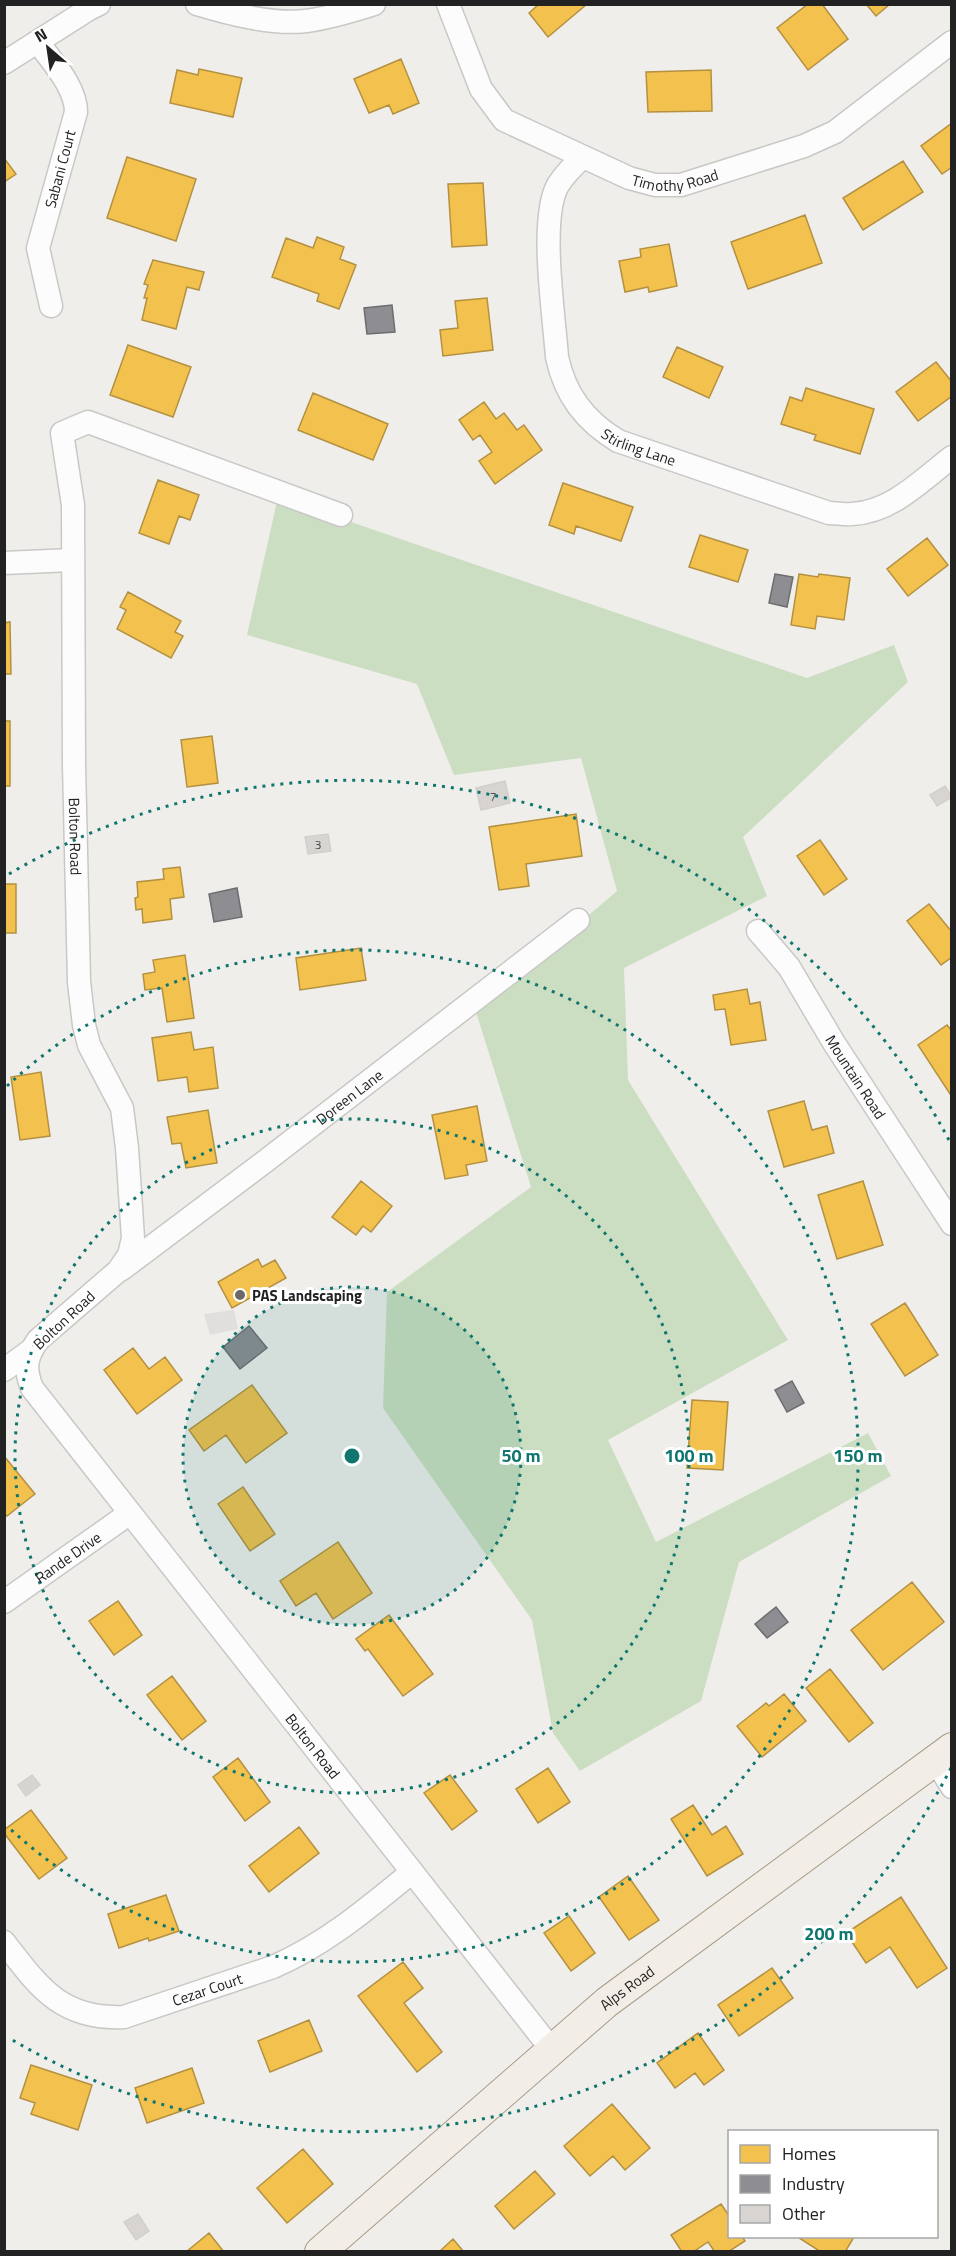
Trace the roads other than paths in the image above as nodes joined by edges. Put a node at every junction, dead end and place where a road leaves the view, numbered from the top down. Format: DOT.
graph roads {
  1 [pos="99,4"];
  2 [pos="197,4"];
  3 [pos="374,4"];
  4 [pos="448,4"];
  5 [pos="38,42"];
  6 [pos="951,42"];
  7 [pos="4,63"];
  8 [pos="583,157"];
  9 [pos="51,306"];
  10 [pos="951,457"];
  11 [pos="340,515"];
  12 [pos="72,560"];
  13 [pos="4,563"];
  14 [pos="578,920"];
  15 [pos="758,931"];
  16 [pos="951,1224"];
  17 [pos="118,1271"];
  18 [pos="30,1351"];
  19 [pos="4,1370"];
  20 [pos="130,1513"];
  21 [pos="4,1602"];
  22 [pos="943,1754"];
  23 [pos="951,1787"];
  24 [pos="412,1872"];
  25 [pos="4,1942"];
  26 [pos="552,2050"];
  27 [pos="320,2252"];
  1 -- 5 [label="street"];
  2 -- 3 [label="street"];
  4 -- 8 [label="street, Timothy Road"];
  5 -- 7 [label="street"];
  5 -- 9 [label="street, Sabani Court"];
  6 -- 8 [label="street, Timothy Road"];
  8 -- 10 [label="street, Stirling Lane"];
  11 -- 12 [label="street, Bolton Road"];
  12 -- 13 [label="street"];
  12 -- 17 [label="street, Bolton Road"];
  14 -- 17 [label="street, Doreen Lane"];
  15 -- 16 [label="street, Mountain Road"];
  17 -- 18 [label="street, Bolton Road"];
  18 -- 19 [label="street"];
  18 -- 20 [label="street, Bolton Road"];
  20 -- 21 [label="street, Rande Drive"];
  20 -- 24 [label="street, Bolton Road"];
  22 -- 23 [label="street"];
  22 -- 26 [label="main road, Alps Road"];
  24 -- 25 [label="street, Cezar Court"];
  24 -- 26 [label="street, Bolton Road"];
  26 -- 27 [label="main road, Alps Road"];
}
